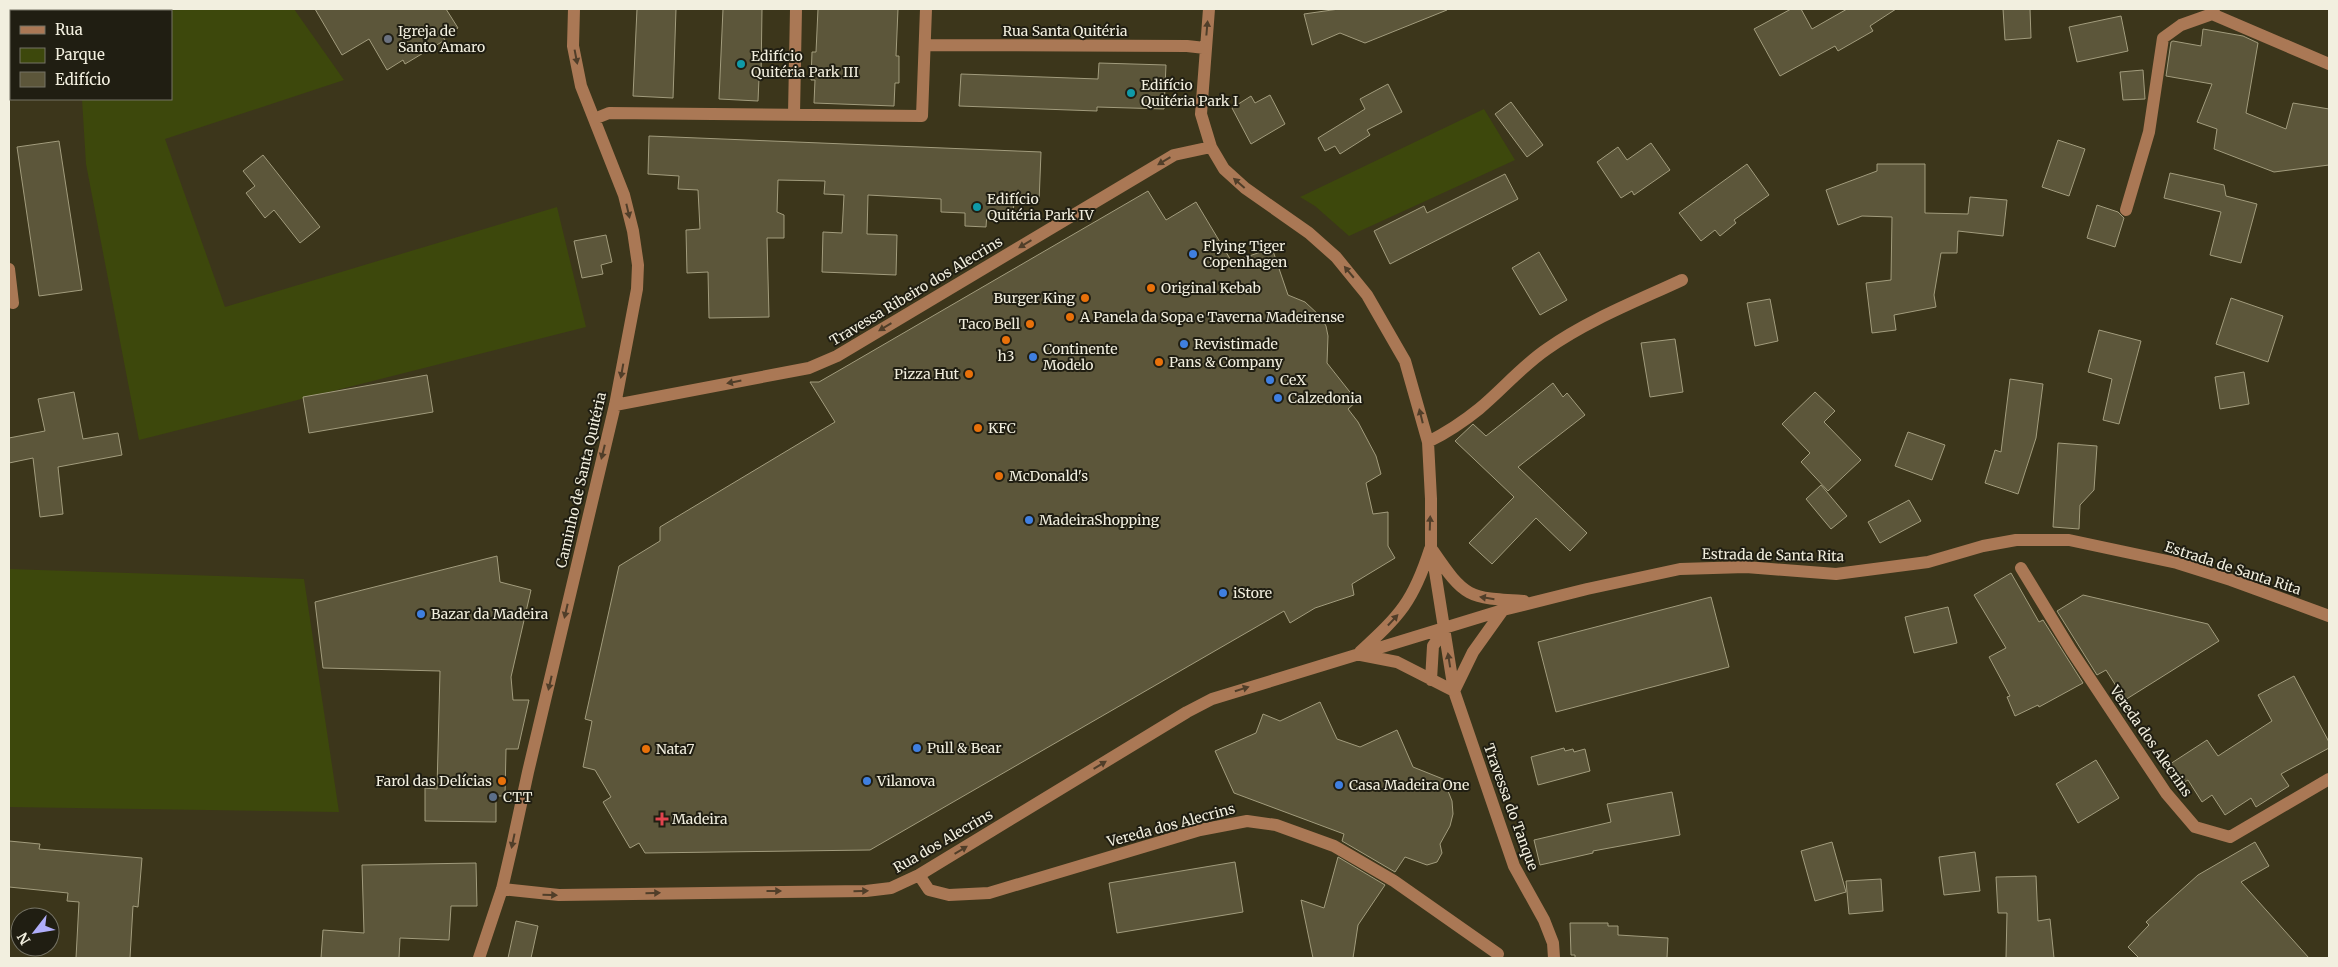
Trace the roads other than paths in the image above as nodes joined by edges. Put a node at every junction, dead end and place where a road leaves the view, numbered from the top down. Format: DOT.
graph roads {
  1 [pos="574,9"];
  2 [pos="796,9"];
  3 [pos="926,9"];
  4 [pos="1209,9"];
  5 [pos="2213,11"];
  6 [pos="926,45"];
  7 [pos="1205,48"];
  8 [pos="2329,64"];
  9 [pos="794,114"];
  10 [pos="594,119"];
  11 [pos="1211,147"];
  12 [pos="2126,210"];
  13 [pos="9,269"];
  14 [pos="1682,280"];
  15 [pos="14,303"];
  16 [pos="615,405"];
  17 [pos="1428,442"];
  18 [pos="1431,546"];
  19 [pos="2021,568"];
  20 [pos="1535,601"];
  21 [pos="1503,610"];
  22 [pos="2329,616"];
  23 [pos="1444,630"];
  24 [pos="1358,654"];
  25 [pos="1431,680"];
  26 [pos="1454,691"];
  27 [pos="2329,779"];
  28 [pos="919,875"];
  29 [pos="502,889"];
  30 [pos="1498,954"];
  31 [pos="479,958"];
  32 [pos="1554,958"];
  1 -- 10 [label="street, Caminho de Santa Quitéria, one-way"];
  2 -- 9 [label="street"];
  3 -- 6 [label="street"];
  7 -- 4 [label="street, Travessa do Tanque, one-way"];
  5 -- 8 [label="street"];
  5 -- 12 [label="street"];
  6 -- 7 [label="street, Rua Santa Quitéria"];
  6 -- 9 [label="street"];
  7 -- 11 [label="street, Travessa do Tanque"];
  9 -- 10 [label="street"];
  10 -- 16 [label="street, Caminho de Santa Quitéria, one-way"];
  11 -- 16 [label="street, Travessa Ribeiro dos Alecrins, one-way"];
  17 -- 11 [label="street, Travessa do Tanque, one-way"];
  13 -- 15 [label="street"];
  14 -- 17 [label="street"];
  16 -- 29 [label="street, Caminho de Santa Quitéria, one-way"];
  18 -- 17 [label="street, Travessa do Tanque, one-way"];
  20 -- 18 [label="street, Estrada de Santa Rita, one-way"];
  18 -- 23 [label="street, Travessa do Tanque"];
  24 -- 18 [label="street, Rua dos Alecrins, one-way"];
  19 -- 27 [label="street, Vereda dos Alecrins"];
  20 -- 21 [label="street, Estrada de Santa Rita"];
  20 -- 22 [label="street, Estrada de Santa Rita"];
  21 -- 23 [label="street, Estrada de Santa Rita"];
  21 -- 26 [label="street"];
  23 -- 24 [label="street, Rua dos Alecrins"];
  23 -- 25 [label="street"];
  26 -- 23 [label="street, Travessa do Tanque, one-way"];
  24 -- 25 [label="street"];
  28 -- 24 [label="street, Rua dos Alecrins, one-way"];
  25 -- 26 [label="street"];
  26 -- 32 [label="street, Travessa do Tanque"];
  29 -- 28 [label="street, Rua dos Alecrins, one-way"];
  28 -- 30 [label="street, Vereda dos Alecrins"];
  29 -- 31 [label="street, Caminho de Santa Quitéria"];
}
